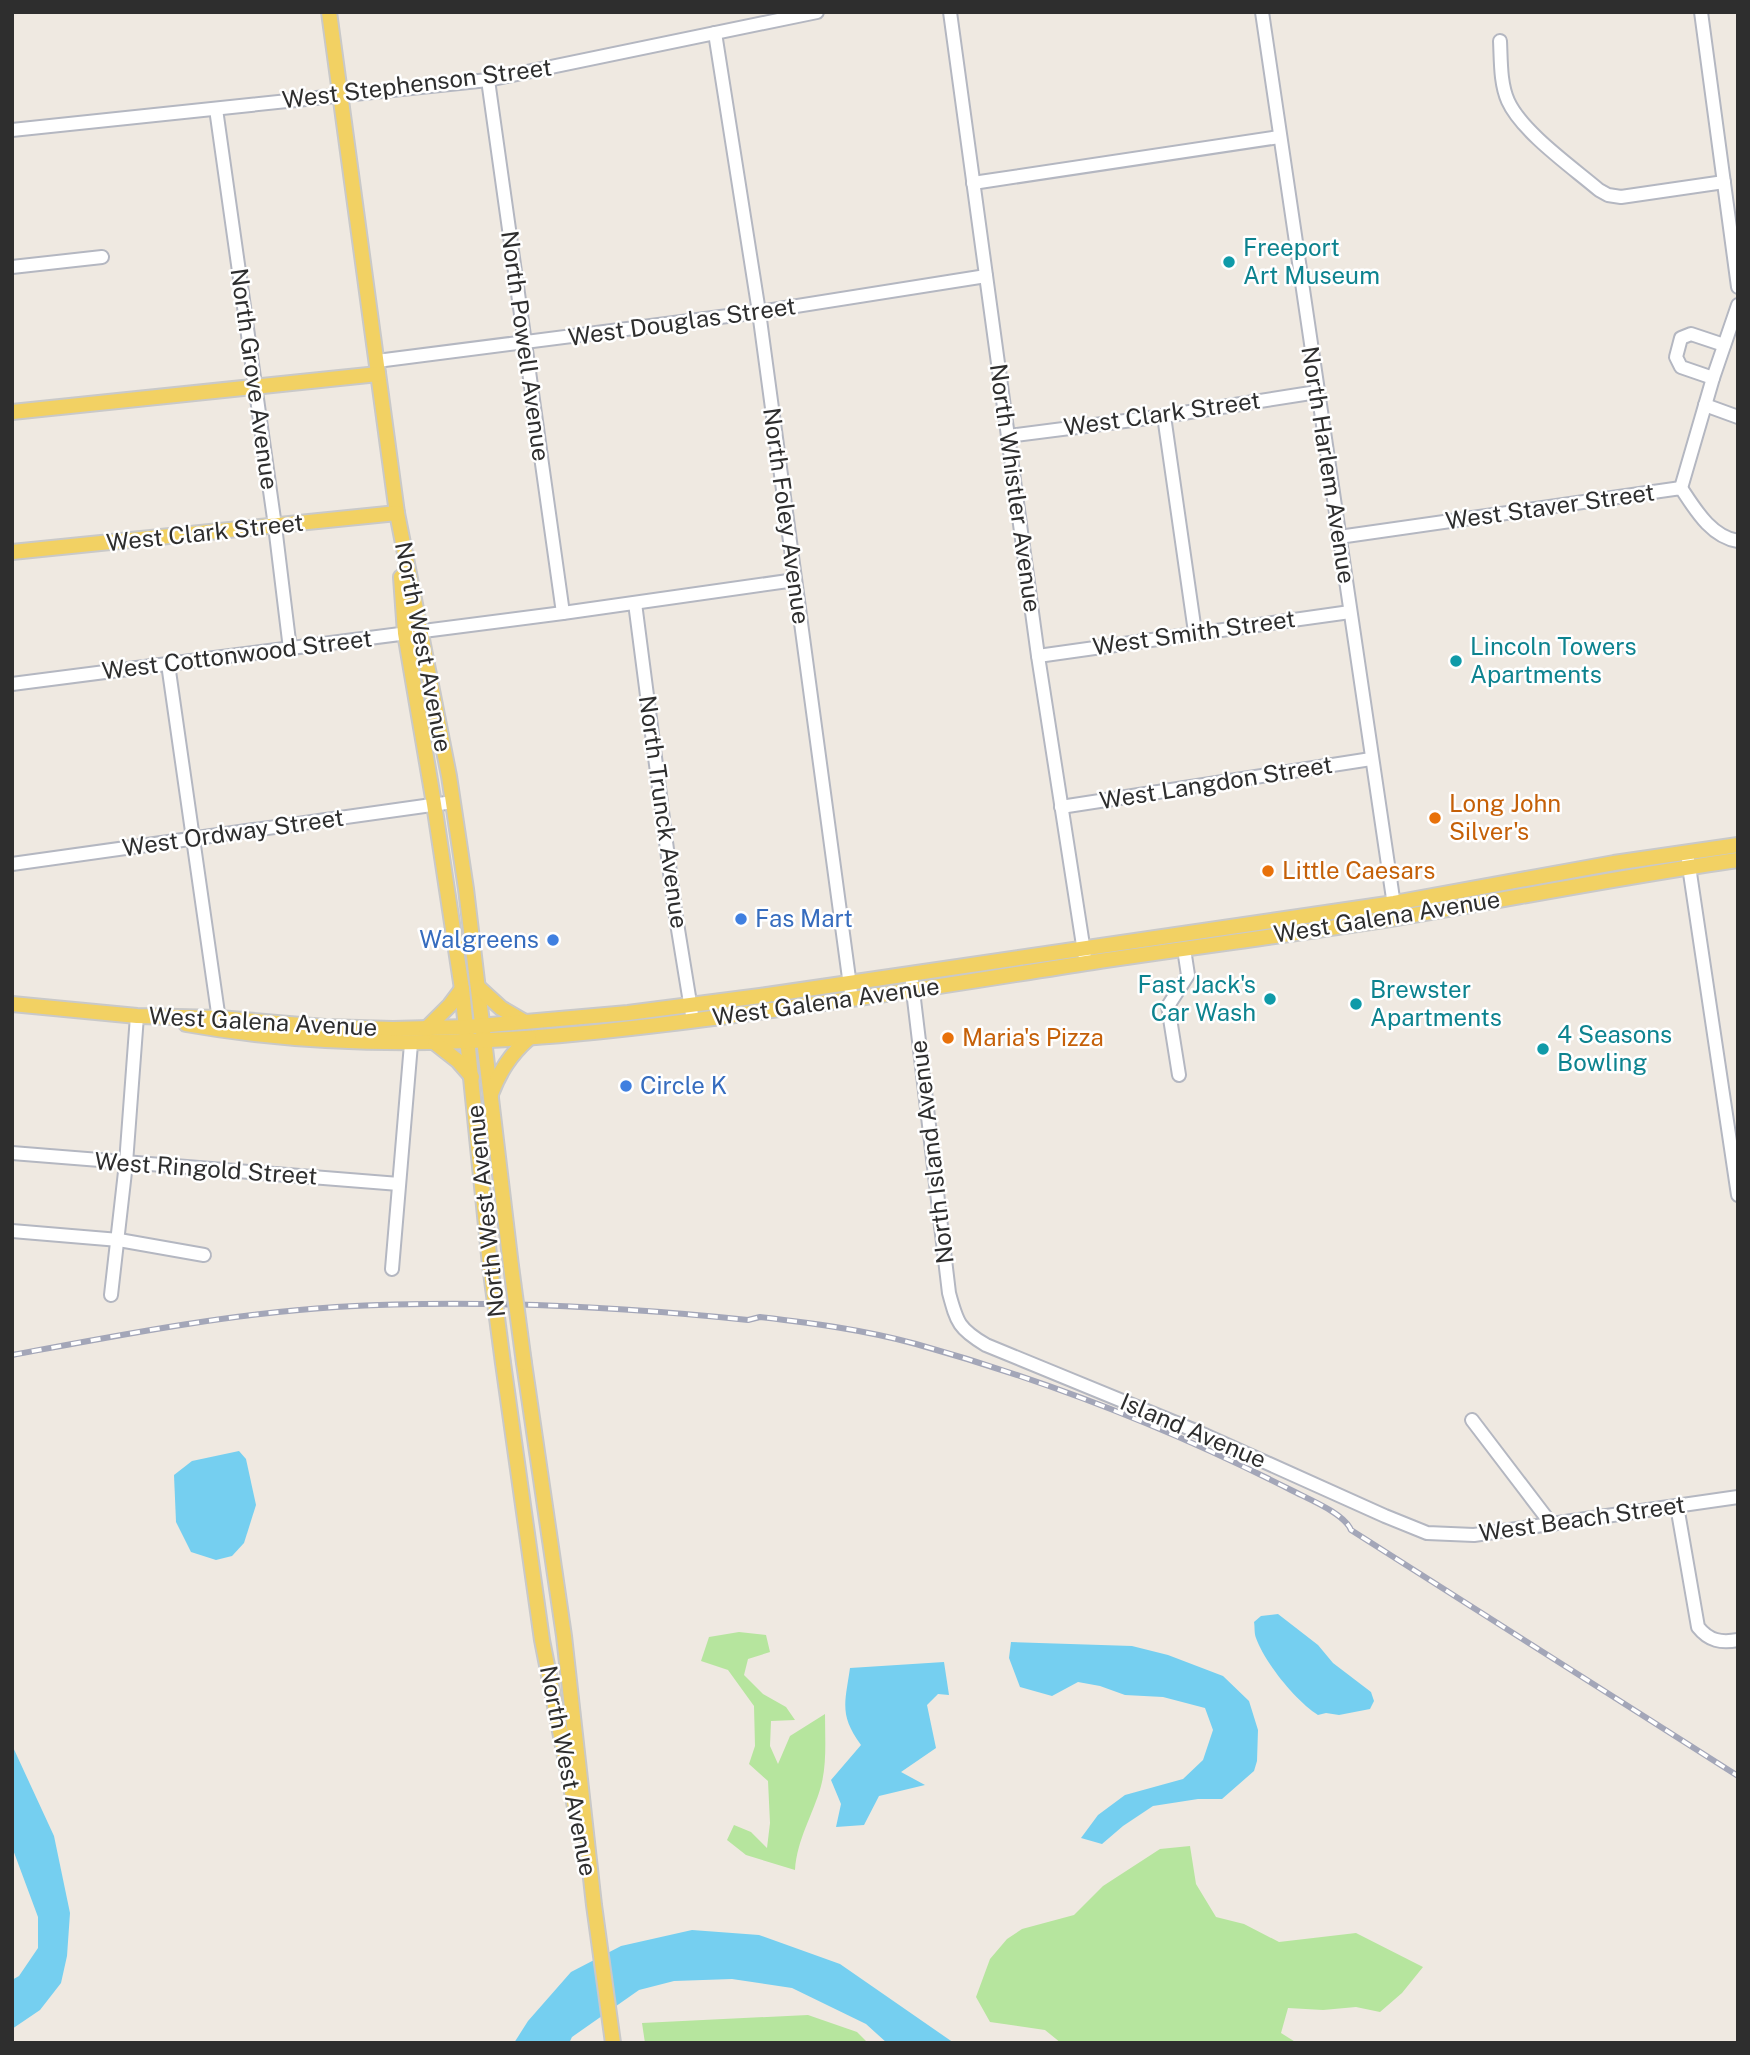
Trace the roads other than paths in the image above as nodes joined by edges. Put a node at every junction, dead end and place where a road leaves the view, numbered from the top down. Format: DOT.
graph roads {
  1 [pos="329,12"];
  2 [pos="817,12"];
  3 [pos="950,12"];
  4 [pos="1262,12"];
  5 [pos="1701,12"];
  6 [pos="715,33"];
  7 [pos="1500,41"];
  8 [pos="488,80"];
  9 [pos="341,97"];
  10 [pos="216,108"];
  11 [pos="12,130"];
  12 [pos="1279,137"];
  13 [pos="1724,182"];
  14 [pos="973,183"];
  15 [pos="102,257"];
  16 [pos="12,267"];
  17 [pos="986,276"];
  18 [pos="1738,287"];
  19 [pos="1738,305"];
  20 [pos="759,312"];
  21 [pos="525,343"];
  22 [pos="1724,345"];
  23 [pos="377,368"];
  24 [pos="1713,378"];
  25 [pos="254,386"];
  26 [pos="1317,392"];
  27 [pos="1705,405"];
  28 [pos="12,412"];
  29 [pos="1164,415"];
  30 [pos="1738,417"];
  31 [pos="1008,436"];
  32 [pos="1681,488"];
  33 [pos="397,513"];
  34 [pos="275,526"];
  35 [pos="1339,537"];
  36 [pos="1738,541"];
  37 [pos="12,552"];
  38 [pos="795,580"];
  39 [pos="635,603"];
  40 [pos="1350,612"];
  41 [pos="563,613"];
  42 [pos="412,632"];
  43 [pos="1195,632"];
  44 [pos="290,649"];
  45 [pos="1038,656"];
  46 [pos="168,664"];
  47 [pos="12,684"];
  48 [pos="1371,758"];
  49 [pos="453,802"];
  50 [pos="435,804"];
  51 [pos="1061,807"];
  52 [pos="194,838"];
  53 [pos="1738,845"];
  54 [pos="1687,860"];
  55 [pos="1738,860"];
  56 [pos="12,864"];
  57 [pos="1395,910"];
  58 [pos="1084,948"];
  59 [pos="1184,949"];
  60 [pos="1086,963"];
  61 [pos="911,974"];
  62 [pos="850,983"];
  63 [pos="478,988"];
  64 [pos="462,989"];
  65 [pos="913,990"];
  66 [pos="852,999"];
  67 [pos="12,1004"];
  68 [pos="692,1014"];
  69 [pos="137,1016"];
  70 [pos="526,1022"];
  71 [pos="219,1024"];
  72 [pos="483,1025"];
  73 [pos="467,1027"];
  74 [pos="426,1029"];
  75 [pos="529,1038"];
  76 [pos="468,1042"];
  77 [pos="485,1042"];
  78 [pos="435,1043"];
  79 [pos="411,1044"];
  80 [pos="1179,1075"];
  81 [pos="472,1077"];
  82 [pos="490,1096"];
  83 [pos="12,1153"];
  84 [pos="126,1163"];
  85 [pos="399,1184"];
  86 [pos="1738,1195"];
  87 [pos="12,1231"];
  88 [pos="118,1240"];
  89 [pos="204,1255"];
  90 [pos="391,1269"];
  91 [pos="111,1295"];
  92 [pos="961,1328"];
  93 [pos="1472,1420"];
  94 [pos="1738,1497"];
  95 [pos="1677,1506"];
  96 [pos="1552,1525"];
  97 [pos="1427,1532"];
  98 [pos="1738,1640"];
  99 [pos="594,1906"];
  100 [pos="613,2043"];
  1 -- 9 [label="main road, North West Avenue"];
  2 -- 6 [label="street, West Stephenson Street"];
  3 -- 14 [label="street, North Whistler Avenue"];
  4 -- 12 [label="street, North Harlem Avenue"];
  5 -- 13 [label="street"];
  6 -- 8 [label="street, West Stephenson Street"];
  6 -- 20 [label="street, North Foley Avenue"];
  7 -- 13 [label="street"];
  8 -- 9 [label="street, West Stephenson Street"];
  8 -- 21 [label="street, North Powell Avenue"];
  9 -- 10 [label="street, West Stephenson Street"];
  9 -- 23 [label="main road, North West Avenue"];
  10 -- 11 [label="street, West Stephenson Street"];
  10 -- 25 [label="street, North Grove Avenue"];
  12 -- 14 [label="street"];
  12 -- 26 [label="street, North Harlem Avenue"];
  13 -- 18 [label="street"];
  14 -- 17 [label="street, North Whistler Avenue"];
  15 -- 16 [label="street"];
  17 -- 20 [label="street, West Douglas Street"];
  17 -- 31 [label="street, North Whistler Avenue"];
  19 -- 22 [label="street"];
  20 -- 21 [label="street, West Douglas Street"];
  20 -- 38 [label="street, North Foley Avenue"];
  21 -- 23 [label="street, West Douglas Street"];
  21 -- 41 [label="street, North Powell Avenue"];
  22 -- 24 [label="street"];
  22 -- 24 [label="street"];
  23 -- 25 [label="main road, West Douglas Street"];
  23 -- 33 [label="main road, North West Avenue"];
  24 -- 27 [label="street"];
  25 -- 28 [label="main road, West Douglas Street"];
  25 -- 34 [label="street, North Grove Avenue"];
  26 -- 29 [label="street, West Clark Street"];
  26 -- 35 [label="street, North Harlem Avenue"];
  27 -- 30 [label="street"];
  27 -- 32 [label="street"];
  29 -- 31 [label="street, West Clark Street"];
  29 -- 43 [label="street"];
  31 -- 45 [label="street, North Whistler Avenue"];
  32 -- 35 [label="street, West Staver Street"];
  32 -- 36 [label="street, West Staver Street"];
  33 -- 34 [label="main road, West Clark Street"];
  33 -- 42 [label="main road, North West Avenue"];
  34 -- 37 [label="main road, West Clark Street"];
  34 -- 44 [label="street, North Grove Avenue"];
  35 -- 40 [label="street, North Harlem Avenue"];
  38 -- 39 [label="street, West Cottonwood Street"];
  38 -- 62 [label="street, North Foley Avenue"];
  39 -- 41 [label="street, West Cottonwood Street"];
  39 -- 68 [label="street, North Trunck Avenue"];
  40 -- 43 [label="street, West Smith Street"];
  40 -- 48 [label="street, North Harlem Avenue"];
  41 -- 42 [label="street, West Cottonwood Street"];
  42 -- 44 [label="street, West Cottonwood Street"];
  42 -- 49 [label="main road, North West Avenue"];
  42 -- 50 [label="main road, North West Avenue"];
  43 -- 45 [label="street, West Smith Street"];
  44 -- 46 [label="street, West Cottonwood Street"];
  45 -- 51 [label="street, North Whistler Avenue"];
  46 -- 47 [label="street, West Cottonwood Street"];
  46 -- 52 [label="street"];
  48 -- 51 [label="street, West Langdon Street"];
  48 -- 57 [label="street, North Harlem Avenue"];
  49 -- 50 [label="street, West Ordway Street"];
  49 -- 63 [label="main road, North West Avenue"];
  50 -- 52 [label="street, West Ordway Street"];
  50 -- 64 [label="main road, North West Avenue"];
  51 -- 58 [label="street, North Whistler Avenue"];
  52 -- 56 [label="street, West Ordway Street"];
  52 -- 71 [label="street"];
  53 -- 54 [label="main road, West Galena Avenue"];
  54 -- 55 [label="main road, West Galena Avenue"];
  54 -- 57 [label="main road, West Galena Avenue"];
  54 -- 86 [label="street"];
  57 -- 58 [label="main road, West Galena Avenue"];
  57 -- 59 [label="main road, West Galena Avenue"];
  58 -- 60 [label="street, North Whistler Avenue"];
  58 -- 61 [label="main road, West Galena Avenue"];
  59 -- 60 [label="main road, West Galena Avenue"];
  59 -- 80 [label="street"];
  60 -- 65 [label="main road, West Galena Avenue"];
  61 -- 62 [label="main road, West Galena Avenue"];
  61 -- 65 [label="street, North Island Avenue"];
  62 -- 66 [label="street, North Foley Avenue"];
  62 -- 68 [label="main road, West Galena Avenue"];
  63 -- 70 [label="main road"];
  63 -- 72 [label="main road, North West Avenue"];
  64 -- 73 [label="main road, North West Avenue"];
  64 -- 74 [label="main road"];
  65 -- 66 [label="main road, West Galena Avenue"];
  65 -- 92 [label="street, North Island Avenue"];
  66 -- 68 [label="main road, West Galena Avenue"];
  67 -- 69 [label="main road, West Galena Avenue"];
  68 -- 70 [label="main road, West Galena Avenue"];
  68 -- 75 [label="main road, West Galena Avenue"];
  69 -- 71 [label="main road, West Galena Avenue"];
  69 -- 84 [label="street"];
  70 -- 72 [label="main road, West Galena Avenue"];
  71 -- 74 [label="main road, West Galena Avenue"];
  71 -- 79 [label="main road, West Galena Avenue"];
  72 -- 73 [label="main road, West Galena Avenue"];
  72 -- 77 [label="main road, North West Avenue"];
  73 -- 74 [label="main road, West Galena Avenue"];
  73 -- 76 [label="main road, North West Avenue"];
  75 -- 77 [label="main road, West Galena Avenue"];
  75 -- 82 [label="main road"];
  76 -- 77 [label="main road, West Galena Avenue"];
  76 -- 78 [label="main road, West Galena Avenue"];
  76 -- 81 [label="main road, North West Avenue"];
  77 -- 82 [label="main road, North West Avenue"];
  78 -- 79 [label="main road, West Galena Avenue"];
  78 -- 81 [label="main road"];
  79 -- 85 [label="street"];
  81 -- 99 [label="main road, North West Avenue, bridge"];
  82 -- 99 [label="main road, North West Avenue, bridge"];
  83 -- 84 [label="street, West Ringold Street"];
  84 -- 85 [label="street, West Ringold Street"];
  84 -- 88 [label="street"];
  85 -- 90 [label="street"];
  87 -- 88 [label="street"];
  88 -- 89 [label="street"];
  88 -- 91 [label="street"];
  92 -- 97 [label="street, Island Avenue"];
  93 -- 96 [label="street"];
  94 -- 95 [label="street, West Beach Street"];
  95 -- 96 [label="street, West Beach Street"];
  95 -- 98 [label="street"];
  96 -- 97 [label="street, West Beach Street"];
  99 -- 100 [label="main road, North West Avenue"];
}
